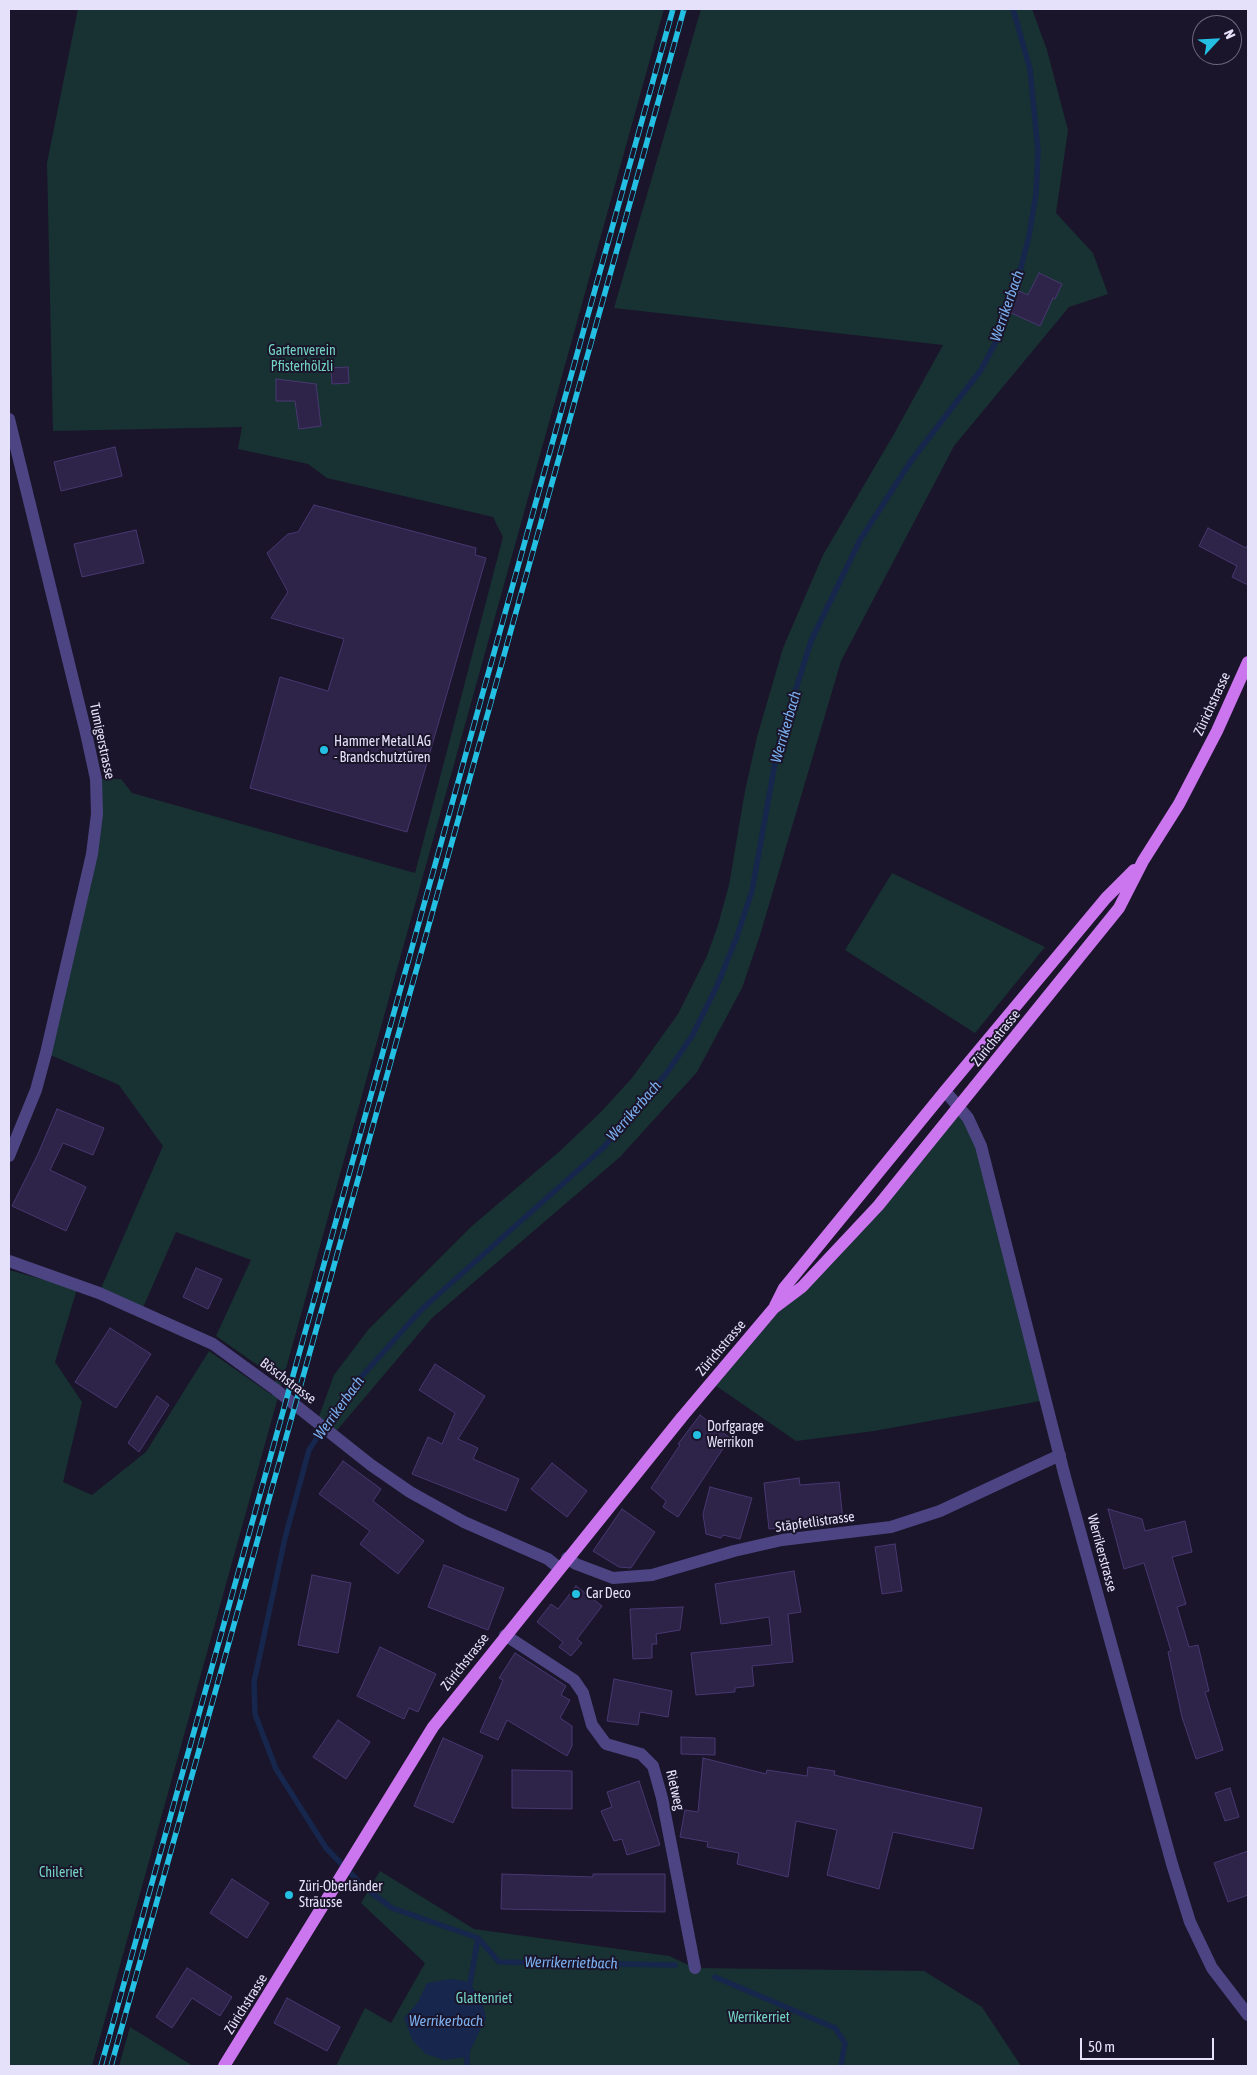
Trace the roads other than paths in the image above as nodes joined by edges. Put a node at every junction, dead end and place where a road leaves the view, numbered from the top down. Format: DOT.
graph roads {
  1 [pos="9,419"];
  2 [pos="1248,662"];
  3 [pos="1143,861"];
  4 [pos="945,1092"];
  5 [pos="960,1106"];
  6 [pos="9,1156"];
  7 [pos="9,1261"];
  8 [pos="774,1308"];
  9 [pos="1060,1455"];
  10 [pos="568,1558"];
  11 [pos="559,1568"];
  12 [pos="505,1635"];
  13 [pos="695,1968"];
  14 [pos="1248,2015"];
  15 [pos="224,2066"];
  1 -- 6 [label="street, Tumigerstrasse"];
  2 -- 3 [label="main road, Zürichstrasse"];
  3 -- 4 [label="main road, Zürichstrasse"];
  3 -- 5 [label="main road, Zürichstrasse"];
  4 -- 5 [label="street, Werrikerstrasse"];
  4 -- 8 [label="main road, Zürichstrasse"];
  5 -- 8 [label="main road, Zürichstrasse"];
  5 -- 9 [label="street, Werrikerstrasse"];
  7 -- 11 [label="street, Böschstrasse"];
  8 -- 10 [label="main road, Zürichstrasse"];
  9 -- 10 [label="street, Stäpfetlistrasse"];
  9 -- 14 [label="street, Werrikerstrasse"];
  10 -- 11 [label="main road, Zürichstrasse"];
  11 -- 12 [label="main road, Zürichstrasse"];
  12 -- 13 [label="street, Rietweg"];
  12 -- 15 [label="main road, Zürichstrasse"];
}
